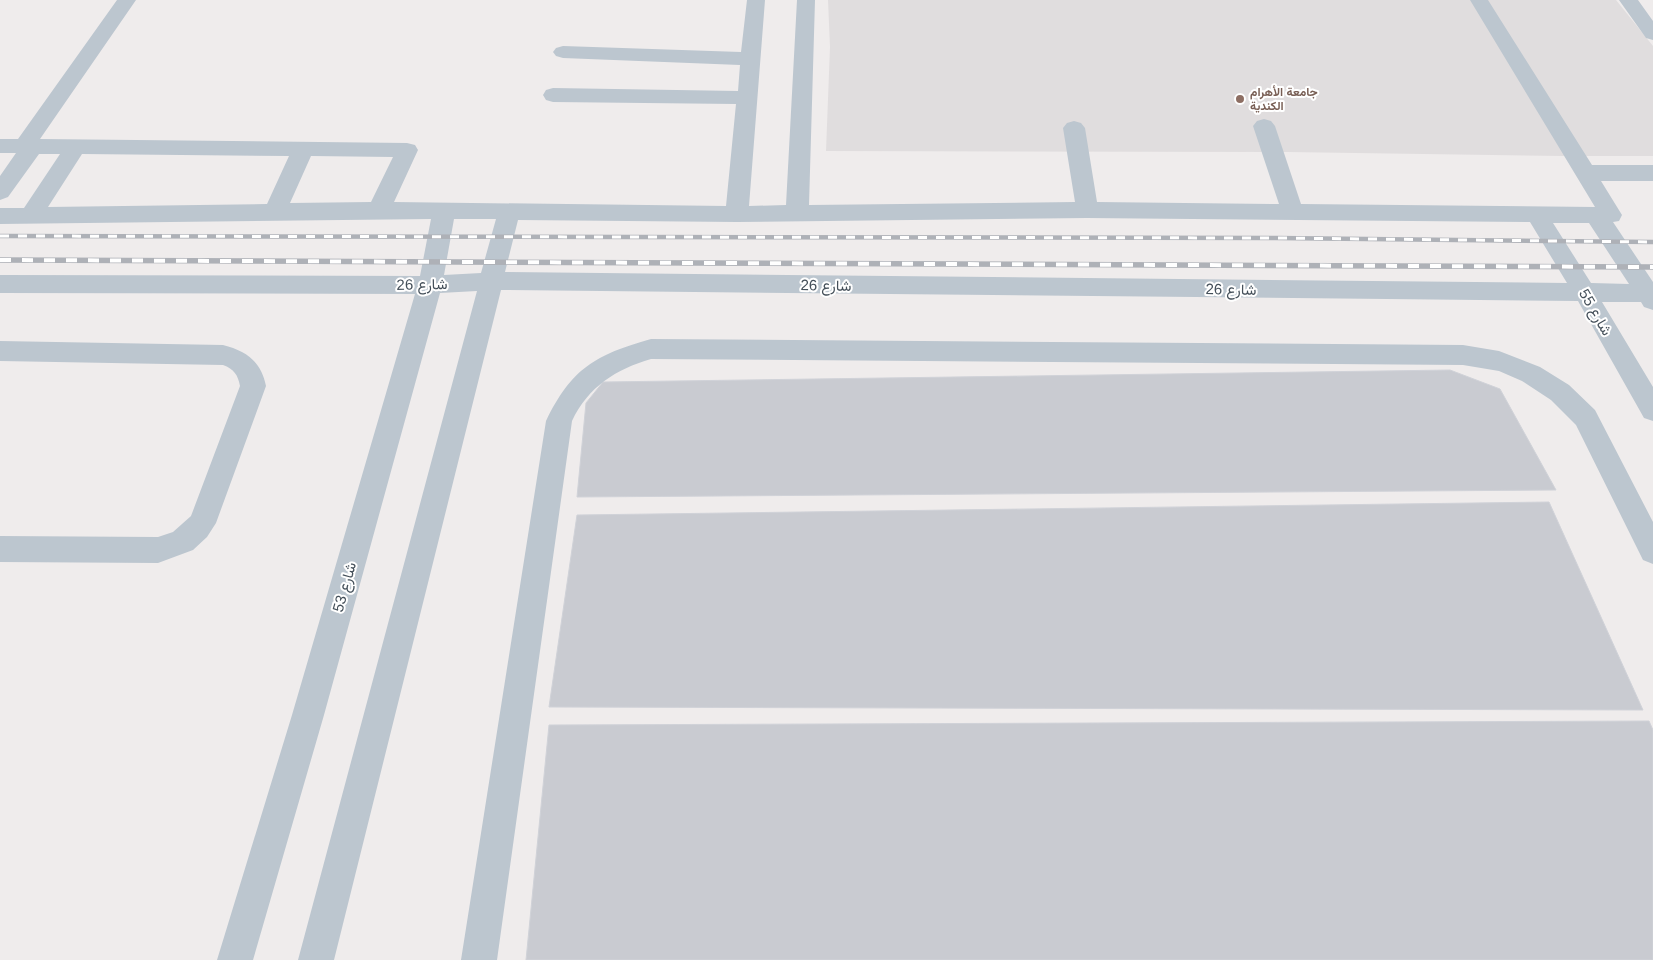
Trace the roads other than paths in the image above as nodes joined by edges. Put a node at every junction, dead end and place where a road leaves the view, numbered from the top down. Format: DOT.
graph roads {
  1 [pos="127,0"];
  2 [pos="756,0"];
  3 [pos="806,0"];
  4 [pos="1479,0"];
  5 [pos="1628,0"];
  6 [pos="1653,34"];
  7 [pos="564,52"];
  8 [pos="751,59"];
  9 [pos="553,95"];
  10 [pos="747,98"];
  11 [pos="1264,126"];
  12 [pos="1074,128"];
  13 [pos="0,146"];
  14 [pos="28,146"];
  15 [pos="76,146"];
  16 [pos="303,149"];
  17 [pos="1585,173"];
  18 [pos="1653,173"];
  19 [pos="0,192"];
  20 [pos="379,210"];
  21 [pos="1087,210"];
  22 [pos="275,211"];
  23 [pos="444,212"];
  24 [pos="509,212"];
  25 [pos="796,213"];
  26 [pos="1293,213"];
  27 [pos="737,214"];
  28 [pos="31,215"];
  29 [pos="1536,215"];
  30 [pos="1604,215"];
  31 [pos="0,216"];
  32 [pos="490,282"];
  33 [pos="0,284"];
  34 [pos="430,285"];
  35 [pos="1585,293"];
  36 [pos="1651,296"];
  37 [pos="0,351"];
  38 [pos="1653,410"];
  39 [pos="0,549"];
  40 [pos="1653,551"];
  41 [pos="235,960"];
  42 [pos="316,960"];
  43 [pos="478,960"];
  1 -- 14 [label="street"];
  2 -- 8 [label="street"];
  3 -- 25 [label="street"];
  4 -- 17 [label="street"];
  5 -- 6 [label="street"];
  7 -- 8 [label="street"];
  8 -- 10 [label="street"];
  9 -- 10 [label="street"];
  10 -- 27 [label="street"];
  11 -- 26 [label="street"];
  12 -- 21 [label="street"];
  13 -- 14 [label="street"];
  14 -- 15 [label="street"];
  14 -- 19 [label="street"];
  15 -- 16 [label="street"];
  15 -- 28 [label="street"];
  16 -- 20 [label="street"];
  16 -- 22 [label="street"];
  17 -- 18 [label="street"];
  17 -- 30 [label="street"];
  20 -- 22 [label="street"];
  20 -- 23 [label="street"];
  21 -- 25 [label="street"];
  21 -- 26 [label="street"];
  22 -- 28 [label="street"];
  23 -- 24 [label="street"];
  23 -- 34 [label="street, شارع 53"];
  24 -- 27 [label="street"];
  24 -- 32 [label="street"];
  25 -- 27 [label="street"];
  26 -- 29 [label="street"];
  28 -- 31 [label="street"];
  29 -- 30 [label="street"];
  29 -- 35 [label="street, شارع 55"];
  30 -- 36 [label="street"];
  32 -- 34 [label="street, شارع 26"];
  32 -- 35 [label="street, شارع 26"];
  32 -- 42 [label="street"];
  33 -- 34 [label="street, شارع 26"];
  34 -- 41 [label="street, شارع 53"];
  35 -- 36 [label="street, شارع 26"];
  35 -- 38 [label="street, شارع 55"];
  37 -- 39 [label="street"];
  40 -- 43 [label="street"];
}
